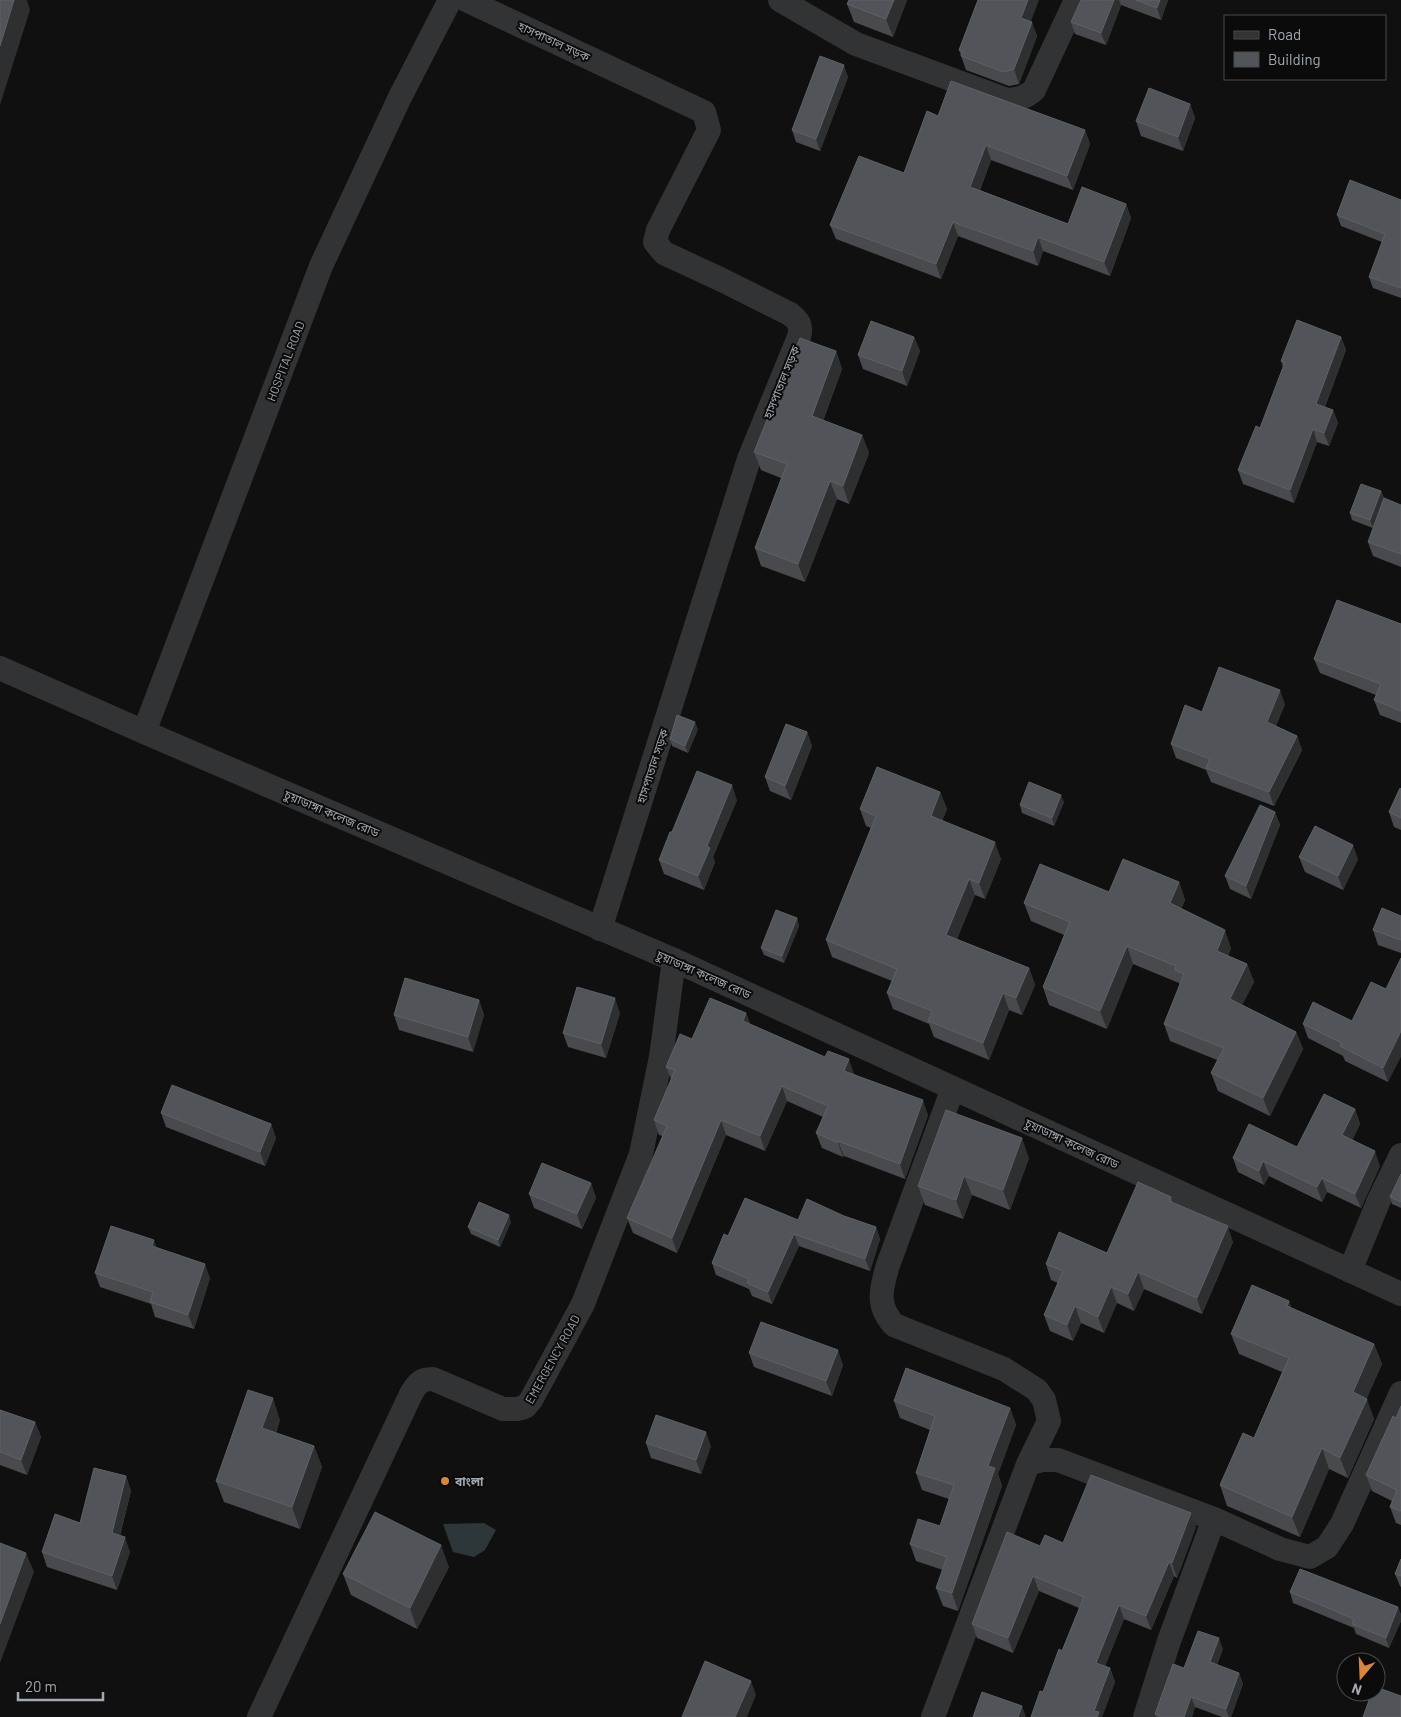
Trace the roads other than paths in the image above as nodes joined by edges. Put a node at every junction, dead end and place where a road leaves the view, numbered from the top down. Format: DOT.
graph roads {
  1 [pos="450,0"];
  2 [pos="466,0"];
  3 [pos="780,0"];
  4 [pos="1076,0"];
  5 [pos="0,668"];
  6 [pos="144,732"];
  7 [pos="600,929"];
  8 [pos="674,960"];
  9 [pos="952,1088"];
  10 [pos="1401,1155"];
  11 [pos="1350,1271"];
  12 [pos="1401,1294"];
  13 [pos="1401,1393"];
  14 [pos="1028,1464"];
  15 [pos="1214,1519"];
  16 [pos="258,1717"];
  17 [pos="933,1717"];
  18 [pos="1145,1717"];
  1 -- 6 [label="street, HOSPITAL ROAD"];
  2 -- 7 [label="street, হাসপাতাল সড়ক"];
  3 -- 4 [label="street"];
  5 -- 6 [label="street, চুয়াডাঙ্গা কলেজ রোড"];
  6 -- 7 [label="street, চুয়াডাঙ্গা কলেজ রোড"];
  7 -- 8 [label="street, চুয়াডাঙ্গা কলেজ রোড"];
  8 -- 9 [label="street, চুয়াডাঙ্গা কলেজ রোড"];
  8 -- 16 [label="street, EMERGENCY ROAD"];
  9 -- 11 [label="street, চুয়াডাঙ্গা কলেজ রোড"];
  9 -- 14 [label="street"];
  10 -- 11 [label="street"];
  11 -- 12 [label="street, চুয়াডাঙ্গা কলেজ রোড"];
  13 -- 15 [label="street"];
  14 -- 15 [label="street"];
  14 -- 17 [label="street"];
  15 -- 18 [label="street"];
}
